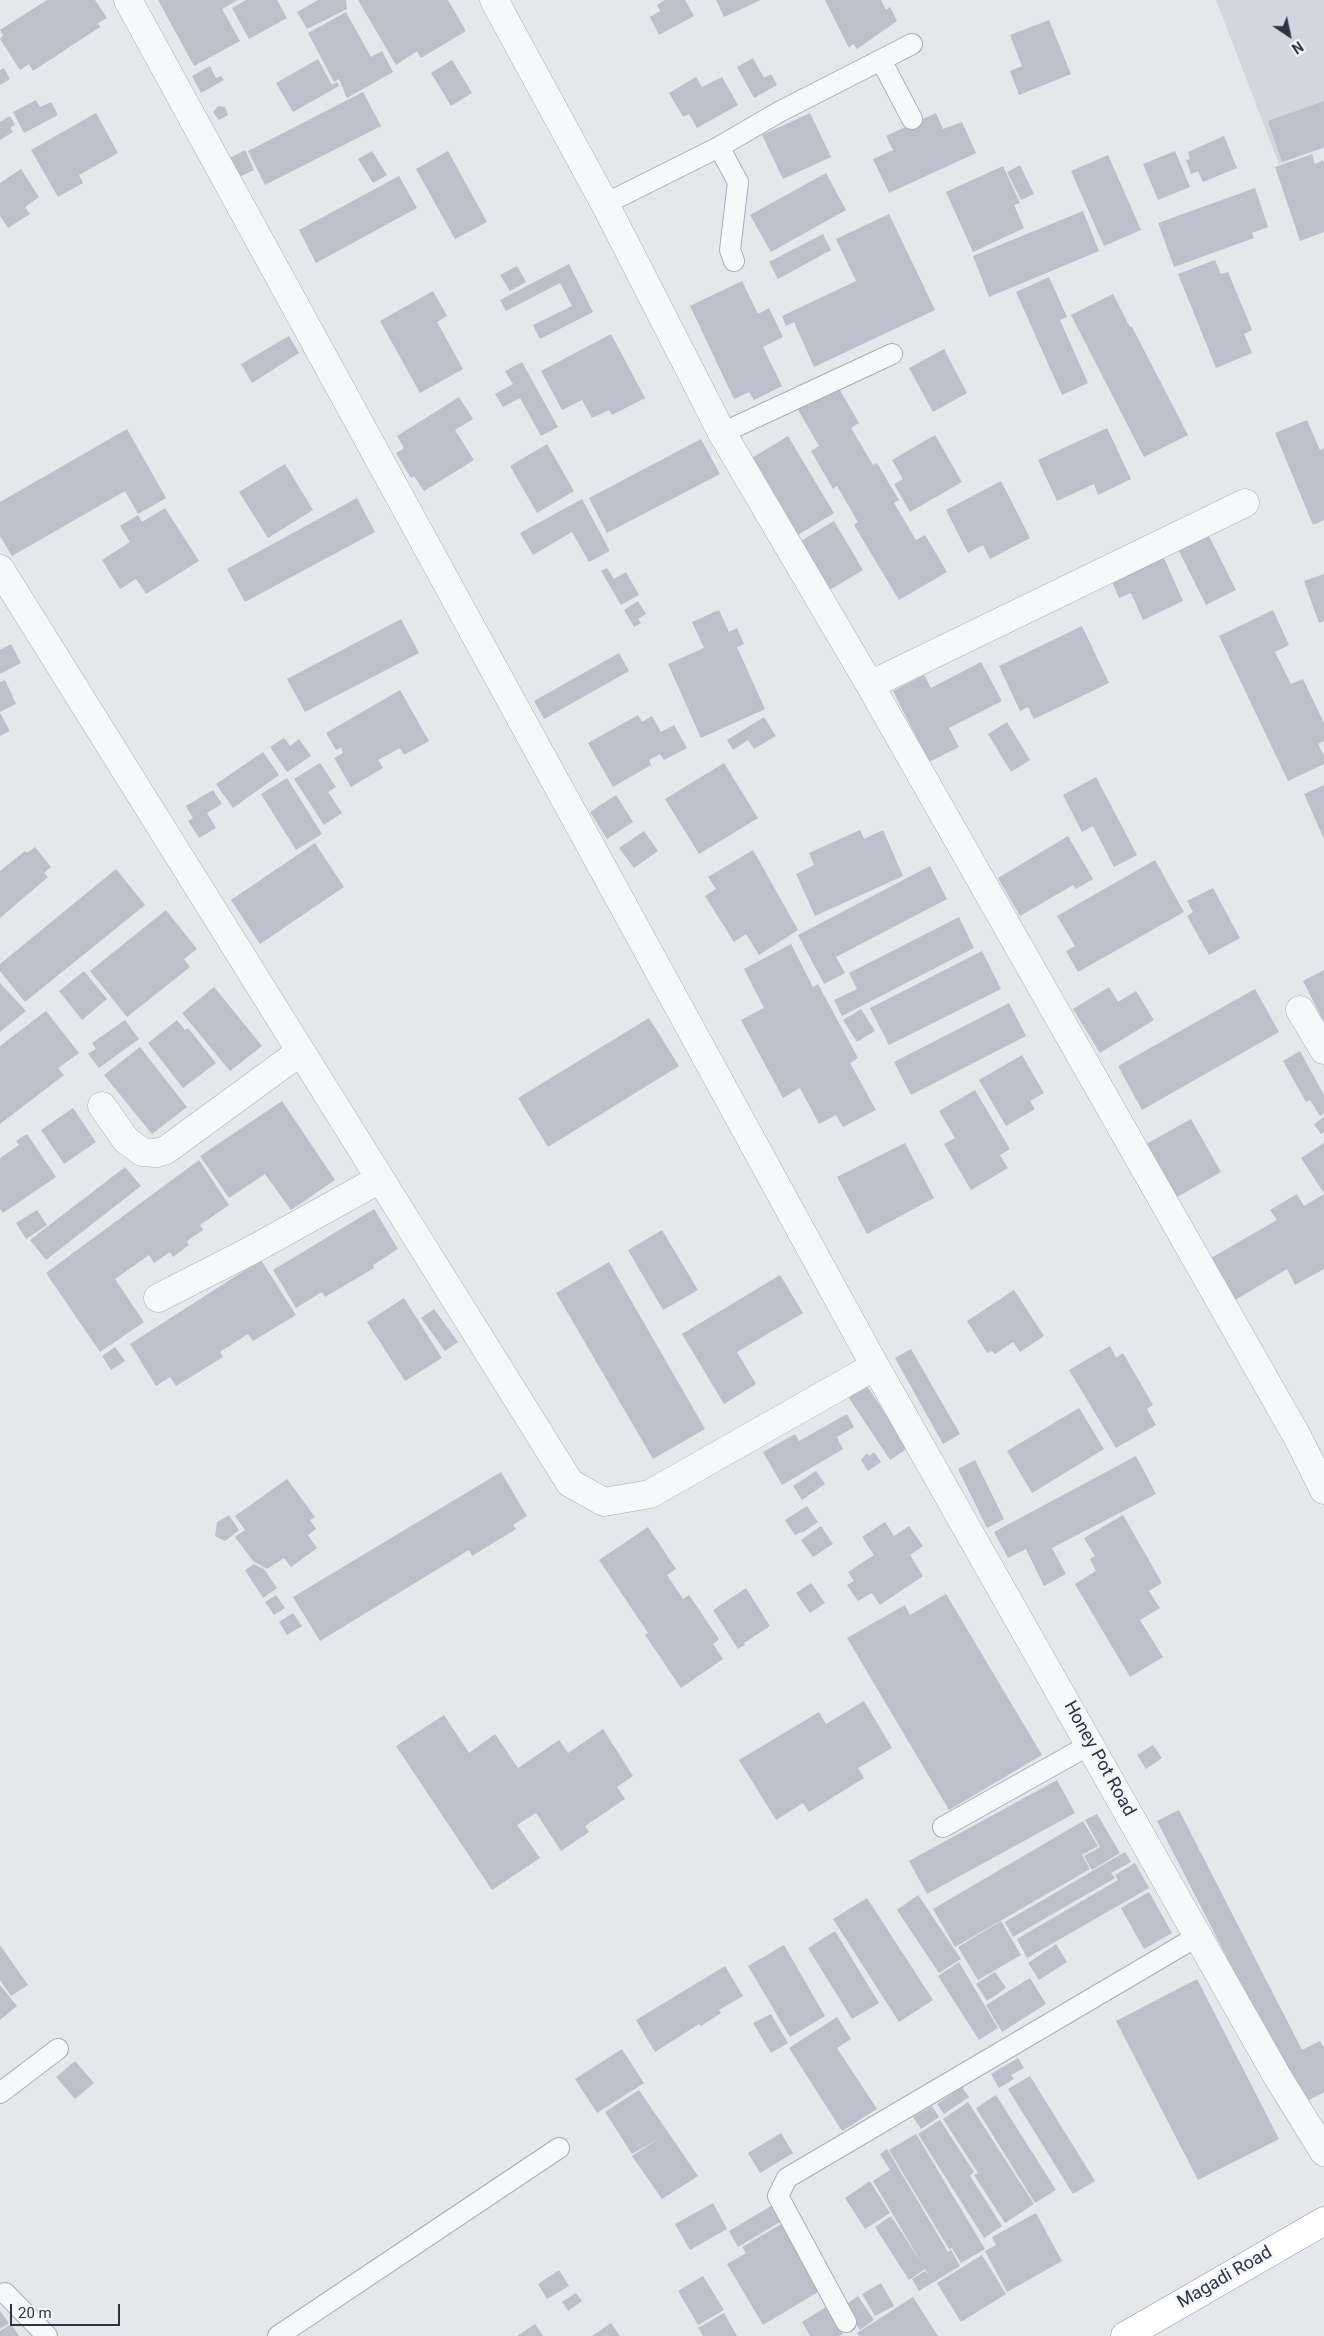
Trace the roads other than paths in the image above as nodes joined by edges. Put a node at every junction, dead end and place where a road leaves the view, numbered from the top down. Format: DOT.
graph roads {
  1 [pos="128,0"];
  2 [pos="494,0"];
  3 [pos="912,44"];
  4 [pos="881,60"];
  5 [pos="912,119"];
  6 [pos="719,147"];
  7 [pos="605,204"];
  8 [pos="734,261"];
  9 [pos="892,354"];
  10 [pos="722,433"];
  11 [pos="1245,503"];
  12 [pos="0,569"];
  13 [pos="870,685"];
  14 [pos="1300,1010"];
  15 [pos="1324,1050"];
  16 [pos="300,1052"];
  17 [pos="102,1106"];
  18 [pos="380,1179"];
  19 [pos="158,1298"];
  20 [pos="875,1366"];
  21 [pos="1324,1490"];
  22 [pos="1091,1744"];
  23 [pos="943,1827"];
  24 [pos="1198,1936"];
  25 [pos="58,2050"];
  26 [pos="0,2093"];
  27 [pos="560,2148"];
  28 [pos="1324,2152"];
  29 [pos="1324,2221"];
  30 [pos="5,2293"];
  31 [pos="846,2322"];
  32 [pos="47,2336"];
  33 [pos="278,2336"];
  34 [pos="1125,2336"];
  1 -- 20 [label="street, Honey Pot Road"];
  2 -- 7 [label="street"];
  3 -- 4 [label="lane"];
  4 -- 5 [label="lane"];
  4 -- 6 [label="lane"];
  6 -- 7 [label="lane"];
  6 -- 8 [label="lane"];
  7 -- 10 [label="street"];
  9 -- 10 [label="lane"];
  10 -- 13 [label="street"];
  11 -- 13 [label="street"];
  12 -- 16 [label="street"];
  13 -- 21 [label="street"];
  14 -- 15 [label="street"];
  16 -- 17 [label="street"];
  16 -- 18 [label="street"];
  18 -- 19 [label="street"];
  18 -- 20 [label="street"];
  20 -- 22 [label="street, Honey Pot Road"];
  22 -- 23 [label="lane"];
  22 -- 24 [label="street, Honey Pot Road"];
  24 -- 28 [label="street, Honey Pot Road"];
  24 -- 31 [label="lane"];
  25 -- 26 [label="lane"];
  27 -- 33 [label="lane"];
  29 -- 34 [label="highway, Magadi Road"];
  30 -- 32 [label="lane"];
}
